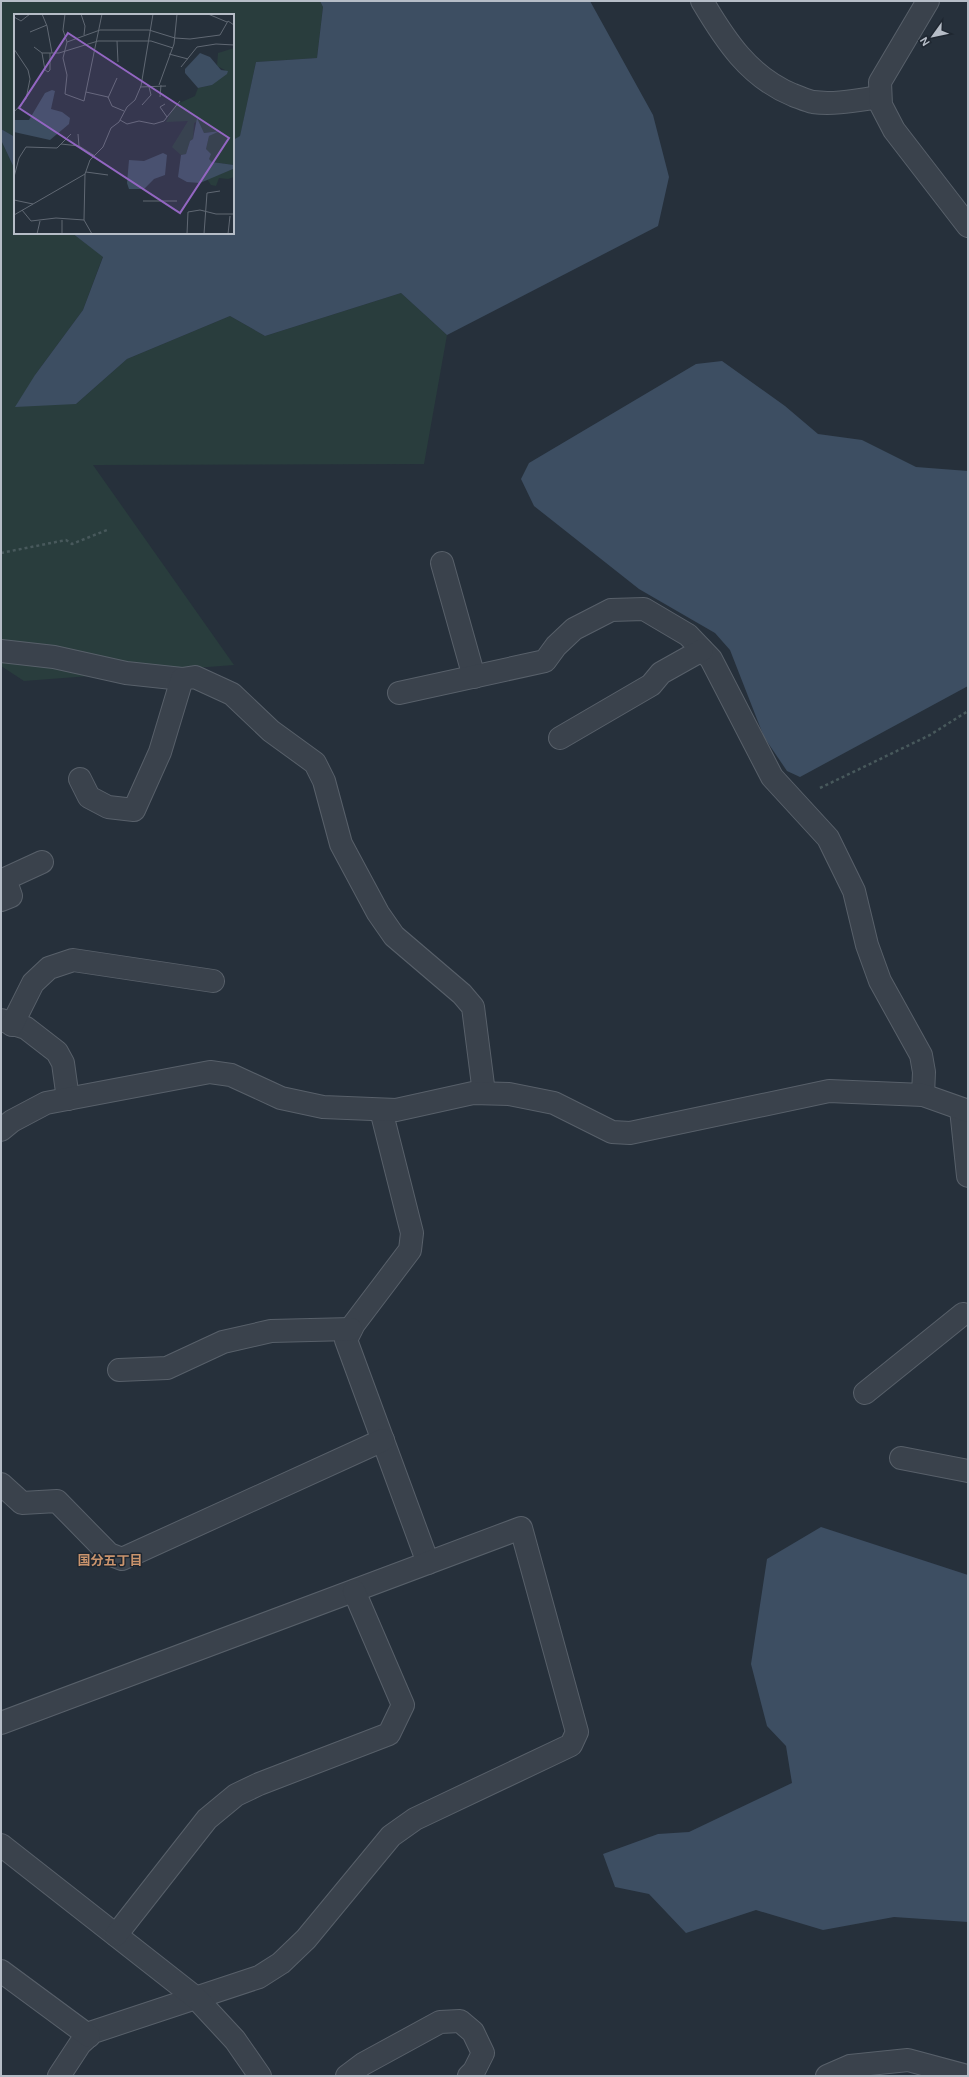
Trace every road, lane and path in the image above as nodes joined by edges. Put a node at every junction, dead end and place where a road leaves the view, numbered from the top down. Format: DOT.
graph roads {
  1 [pos="702,1"];
  2 [pos="928,1"];
  3 [pos="880,97"];
  4 [pos="968,226"];
  5 [pos="107,530"];
  6 [pos="1,553"];
  7 [pos="442,563"];
  8 [pos="702,650"];
  9 [pos="1,651"];
  10 [pos="474,677"];
  11 [pos="182,679"];
  12 [pos="399,693"];
  13 [pos="968,711"];
  14 [pos="560,738"];
  15 [pos="80,779"];
  16 [pos="794,801"];
  17 [pos="42,862"];
  18 [pos="1,900"];
  19 [pos="213,981"];
  20 [pos="6,1023"];
  21 [pos="484,1093"];
  22 [pos="923,1095"];
  23 [pos="68,1099"];
  24 [pos="381,1110"];
  25 [pos="964,1110"];
  26 [pos="1,1130"];
  27 [pos="968,1176"];
  28 [pos="966,1315"];
  29 [pos="351,1329"];
  30 [pos="119,1370"];
  31 [pos="865,1393"];
  32 [pos="383,1440"];
  33 [pos="901,1458"];
  34 [pos="968,1471"];
  35 [pos="1,1484"];
  36 [pos="428,1563"];
  37 [pos="354,1591"];
  38 [pos="1,1723"];
  39 [pos="1,1845"];
  40 [pos="116,1935"];
  41 [pos="1,1971"];
  42 [pos="196,1998"];
  43 [pos="89,2036"];
  44 [pos="59,2076"];
  45 [pos="260,2076"];
  46 [pos="348,2076"];
  47 [pos="469,2076"];
  48 [pos="827,2076"];
  49 [pos="967,2076"];
  1 -- 3 [label="street"];
  2 -- 3 [label="street"];
  3 -- 4 [label="street"];
  5 -- 6 [label="path"];
  7 -- 10 [label="street"];
  8 -- 10 [label="street"];
  8 -- 14 [label="street"];
  8 -- 16 [label="street"];
  9 -- 11 [label="street"];
  10 -- 12 [label="street"];
  11 -- 15 [label="street"];
  11 -- 21 [label="street"];
  13 -- 16 [label="path"];
  16 -- 22 [label="street"];
  17 -- 18 [label="street"];
  19 -- 20 [label="street"];
  20 -- 23 [label="street"];
  21 -- 22 [label="street"];
  21 -- 24 [label="street"];
  22 -- 25 [label="street"];
  23 -- 24 [label="street"];
  23 -- 26 [label="street"];
  24 -- 29 [label="street"];
  25 -- 27 [label="street"];
  28 -- 31 [label="street"];
  29 -- 30 [label="street"];
  29 -- 32 [label="street"];
  32 -- 35 [label="street"];
  32 -- 36 [label="street"];
  33 -- 34 [label="street"];
  36 -- 37 [label="street"];
  36 -- 42 [label="street"];
  37 -- 38 [label="street"];
  37 -- 40 [label="street"];
  39 -- 40 [label="street"];
  40 -- 42 [label="street"];
  41 -- 43 [label="street"];
  42 -- 43 [label="street"];
  42 -- 45 [label="street"];
  43 -- 44 [label="street"];
  46 -- 47 [label="street"];
  48 -- 49 [label="street"];
}
